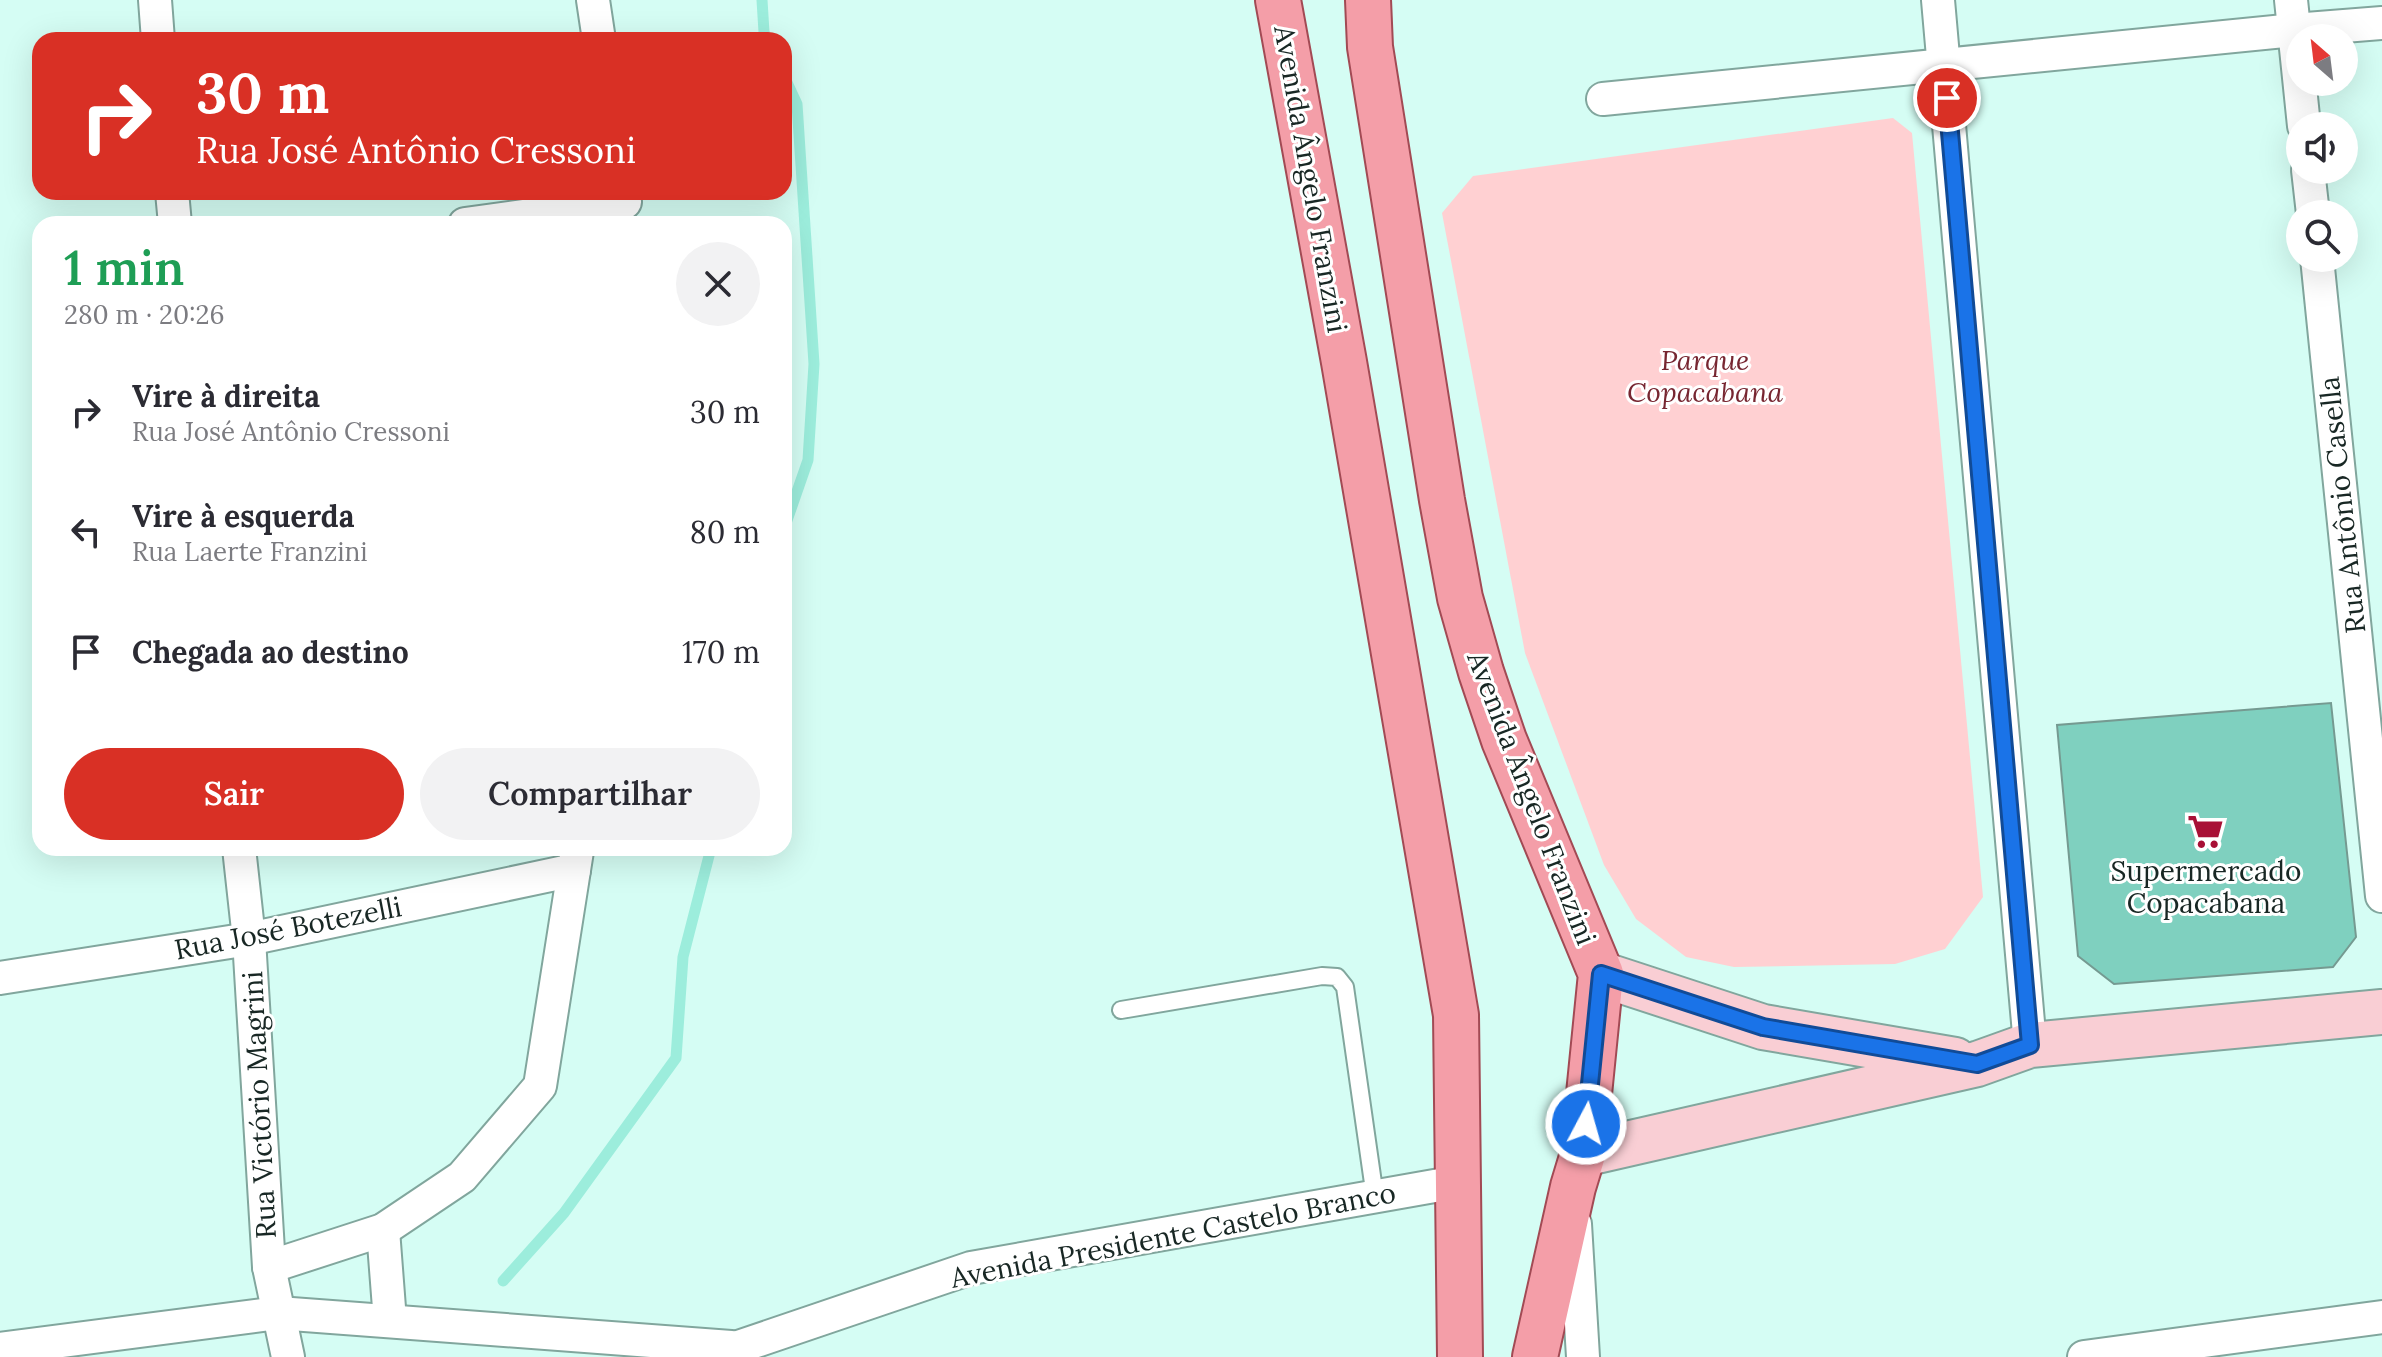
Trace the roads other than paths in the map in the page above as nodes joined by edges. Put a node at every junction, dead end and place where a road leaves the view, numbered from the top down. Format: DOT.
graph roads {
  1 [pos="155,0"];
  2 [pos="593,0"];
  3 [pos="1278,0"];
  4 [pos="1368,0"];
  5 [pos="1938,0"];
  6 [pos="2292,15"];
  7 [pos="2382,23"];
  8 [pos="157,32"];
  9 [pos="598,32"];
  10 [pos="1944,66"];
  11 [pos="1603,99"];
  12 [pos="2302,112"];
  13 [pos="625,206"];
  14 [pos="536,216"];
  15 [pos="2318,272"];
  16 [pos="240,856"];
  17 [pos="576,859"];
  18 [pos="2382,896"];
  19 [pos="249,939"];
  20 [pos="1601,974"];
  21 [pos="0,978"];
  22 [pos="1121,1010"];
  23 [pos="2382,1012"];
  24 [pos="2030,1045"];
  25 [pos="1977,1064"];
  26 [pos="1578,1171"];
  27 [pos="1457,1182"];
  28 [pos="1375,1197"];
  29 [pos="383,1230"];
  30 [pos="269,1267"];
  31 [pos="278,1313"];
  32 [pos="2382,1317"];
  33 [pos="390,1321"];
  34 [pos="558,1346"];
  35 [pos="0,1349"];
  36 [pos="722,1352"];
  37 [pos="288,1357"];
  38 [pos="1460,1357"];
  39 [pos="1535,1357"];
  40 [pos="1583,1357"];
  41 [pos="2084,1357"];
  1 -- 8 [label="street"];
  2 -- 9 [label="street"];
  3 -- 27 [label="main road, Avenida Ângelo Franzini"];
  4 -- 20 [label="main road, Avenida Ângelo Franzini"];
  5 -- 10 [label="street"];
  6 -- 7 [label="street"];
  6 -- 10 [label="street"];
  6 -- 12 [label="street"];
  10 -- 11 [label="street"];
  10 -- 24 [label="street"];
  13 -- 14 [label="street"];
  15 -- 18 [label="street, Rua Antônio Casella"];
  16 -- 19 [label="street, Rua Victório Magrini"];
  17 -- 19 [label="street, Rua José Botezelli"];
  17 -- 29 [label="street"];
  19 -- 21 [label="street, Rua José Botezelli"];
  19 -- 30 [label="street, Rua Victório Magrini"];
  20 -- 25 [label="street"];
  20 -- 26 [label="main road, Avenida Ângelo Franzini"];
  22 -- 28 [label="lane"];
  23 -- 24 [label="street"];
  24 -- 25 [label="street"];
  25 -- 26 [label="street"];
  26 -- 39 [label="main road, Avenida Ângelo Franzini"];
  26 -- 40 [label="street"];
  27 -- 28 [label="street, Avenida Presidente Castelo Branco"];
  27 -- 38 [label="main road, Avenida Ângelo Franzini"];
  28 -- 36 [label="street, Avenida Presidente Castelo Branco"];
  29 -- 30 [label="street"];
  29 -- 33 [label="street"];
  30 -- 31 [label="street, Rua Victório Magrini"];
  31 -- 33 [label="street"];
  31 -- 35 [label="street"];
  31 -- 37 [label="street, Rua Victório Magrini"];
  32 -- 41 [label="street"];
  33 -- 34 [label="street"];
  34 -- 36 [label="street"];
}
